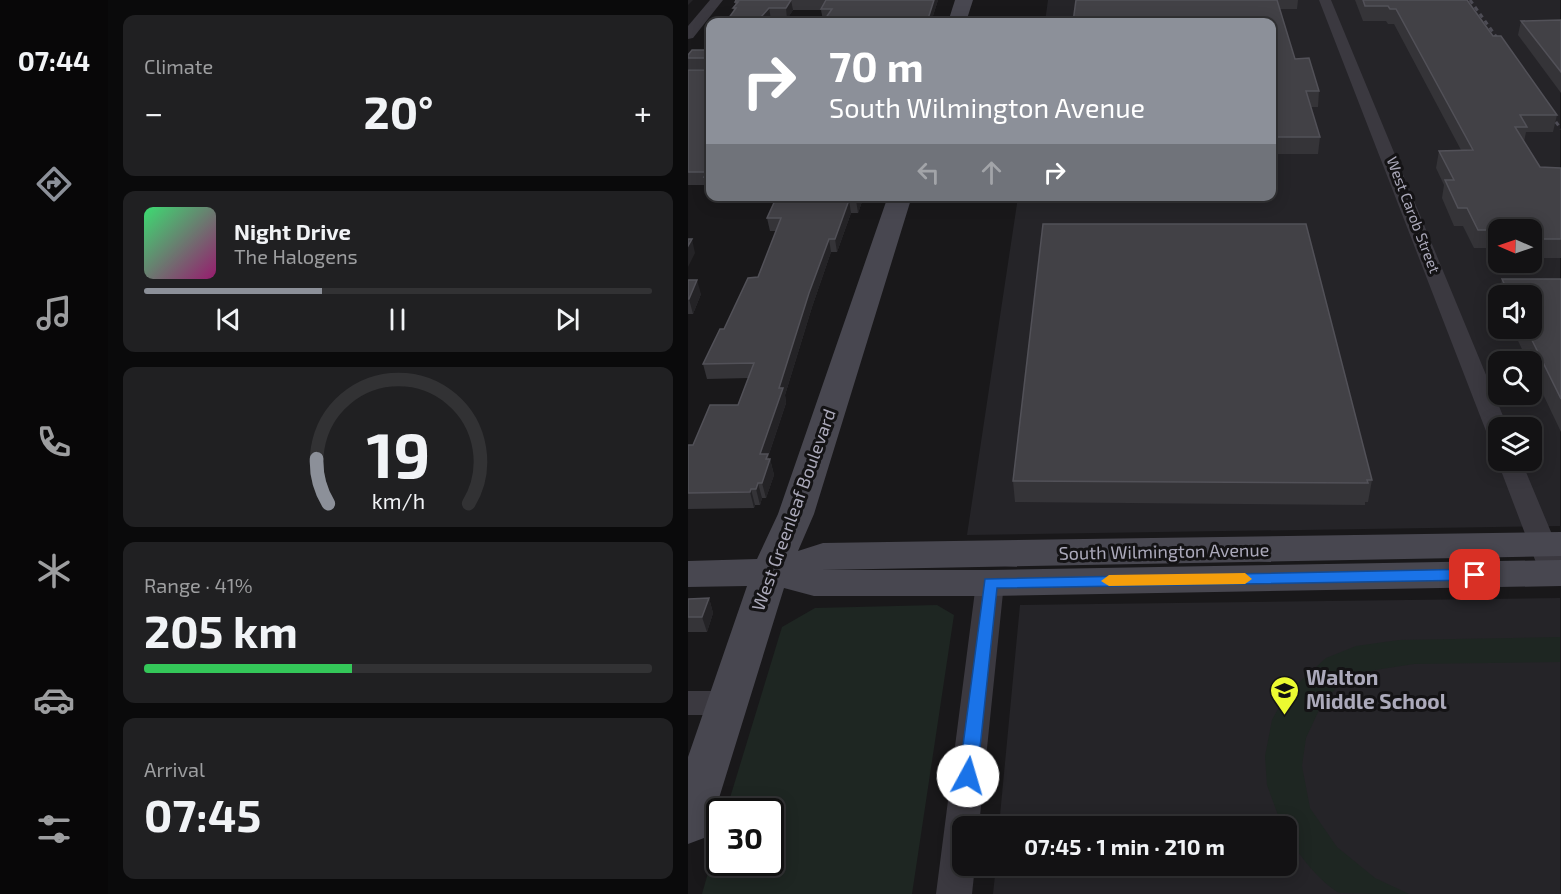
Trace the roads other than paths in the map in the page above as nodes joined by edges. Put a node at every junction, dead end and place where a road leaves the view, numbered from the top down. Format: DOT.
graph roads {
  1 [pos="717,0"];
  2 [pos="964,0"];
  3 [pos="1325,0"];
  4 [pos="958,18"];
  5 [pos="688,35"];
  6 [pos="898,201"];
  7 [pos="1492,417"];
  8 [pos="1514,471"];
  9 [pos="1554,558"];
  10 [pos="770,572"];
  11 [pos="688,574"];
  12 [pos="990,583"];
  13 [pos="707,703"];
  14 [pos="688,824"];
  15 [pos="954,894"];
  1 -- 5 [label="street"];
  2 -- 4 [label="main road"];
  3 -- 7 [label="street, West Carob Street"];
  6 -- 10 [label="main road, West Greenleaf Boulevard"];
  8 -- 9 [label="street"];
  9 -- 10 [label="main road, South Wilmington Avenue"];
  9 -- 12 [label="main road, South Wilmington Avenue"];
  10 -- 11 [label="main road, South Wilmington Avenue"];
  10 -- 12 [label="main road, South Wilmington Avenue"];
  10 -- 13 [label="main road, West Greenleaf Boulevard"];
  12 -- 15 [label="street"];
  13 -- 14 [label="main road, West Greenleaf Boulevard"];
}
